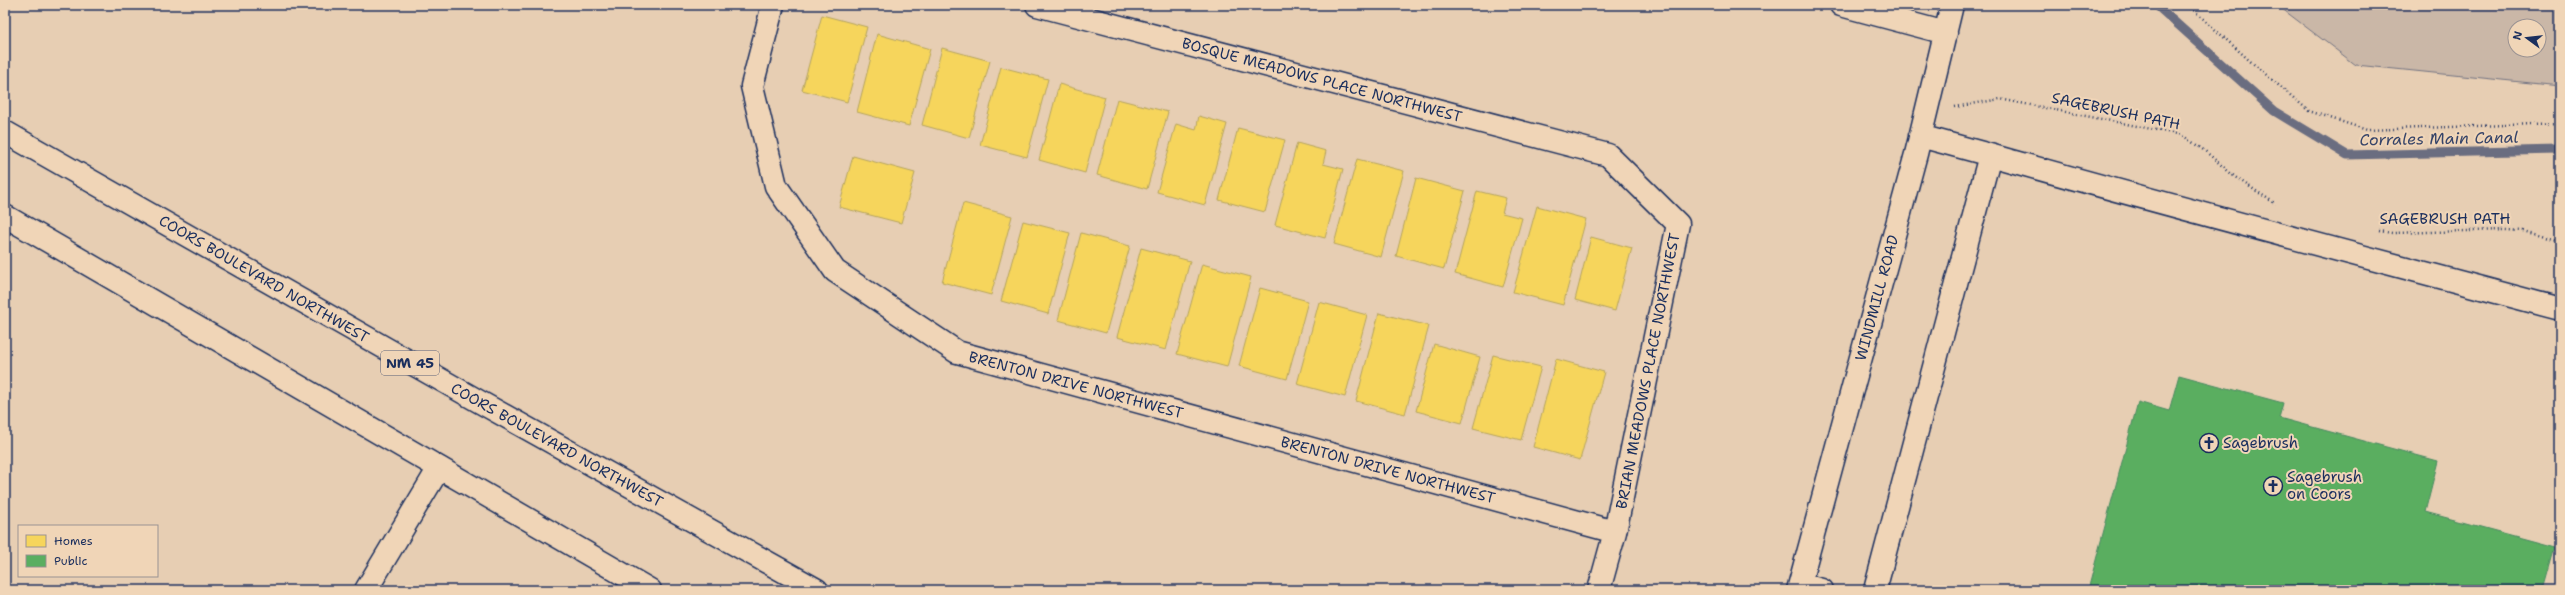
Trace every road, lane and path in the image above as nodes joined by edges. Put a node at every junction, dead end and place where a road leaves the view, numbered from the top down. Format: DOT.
graph roads {
  1 [pos="773,5"];
  2 [pos="1037,5"];
  3 [pos="1841,5"];
  4 [pos="1952,5"];
  5 [pos="2188,5"];
  6 [pos="1946,34"];
  7 [pos="1928,104"];
  8 [pos="2560,123"];
  9 [pos="5,132"];
  10 [pos="1920,136"];
  11 [pos="1608,155"];
  12 [pos="1990,155"];
  13 [pos="2283,207"];
  14 [pos="5,216"];
  15 [pos="2376,231"];
  16 [pos="2560,241"];
  17 [pos="2560,309"];
  18 [pos="438,468"];
  19 [pos="1615,532"];
  20 [pos="1799,587"];
  21 [pos="366,590"];
  22 [pos="650,590"];
  23 [pos="817,590"];
  24 [pos="1599,590"];
  25 [pos="1822,590"];
  26 [pos="1875,590"];
  1 -- 19 [label="street, BRENTON DRIVE NORTHWEST"];
  2 -- 11 [label="street, BOSQUE MEADOWS PLACE NORTHWEST"];
  3 -- 6 [label="street"];
  4 -- 6 [label="street, WINDMILL ROAD"];
  5 -- 8 [label="path"];
  6 -- 7 [label="street, WINDMILL ROAD"];
  7 -- 10 [label="street, WINDMILL ROAD"];
  7 -- 13 [label="path, SAGEBRUSH PATH"];
  9 -- 23 [label="street, COORS BOULEVARD NORTHWEST / NM 45"];
  10 -- 12 [label="street"];
  10 -- 20 [label="street, WINDMILL ROAD"];
  11 -- 19 [label="street, BRIAN MEADOWS PLACE NORTHWEST"];
  12 -- 17 [label="street"];
  12 -- 26 [label="street"];
  14 -- 18 [label="street"];
  15 -- 16 [label="path, SAGEBRUSH PATH"];
  18 -- 21 [label="street"];
  18 -- 22 [label="street"];
  19 -- 24 [label="street, BRIAN MEADOWS PLACE NORTHWEST"];
  20 -- 25 [label="street"];
}
